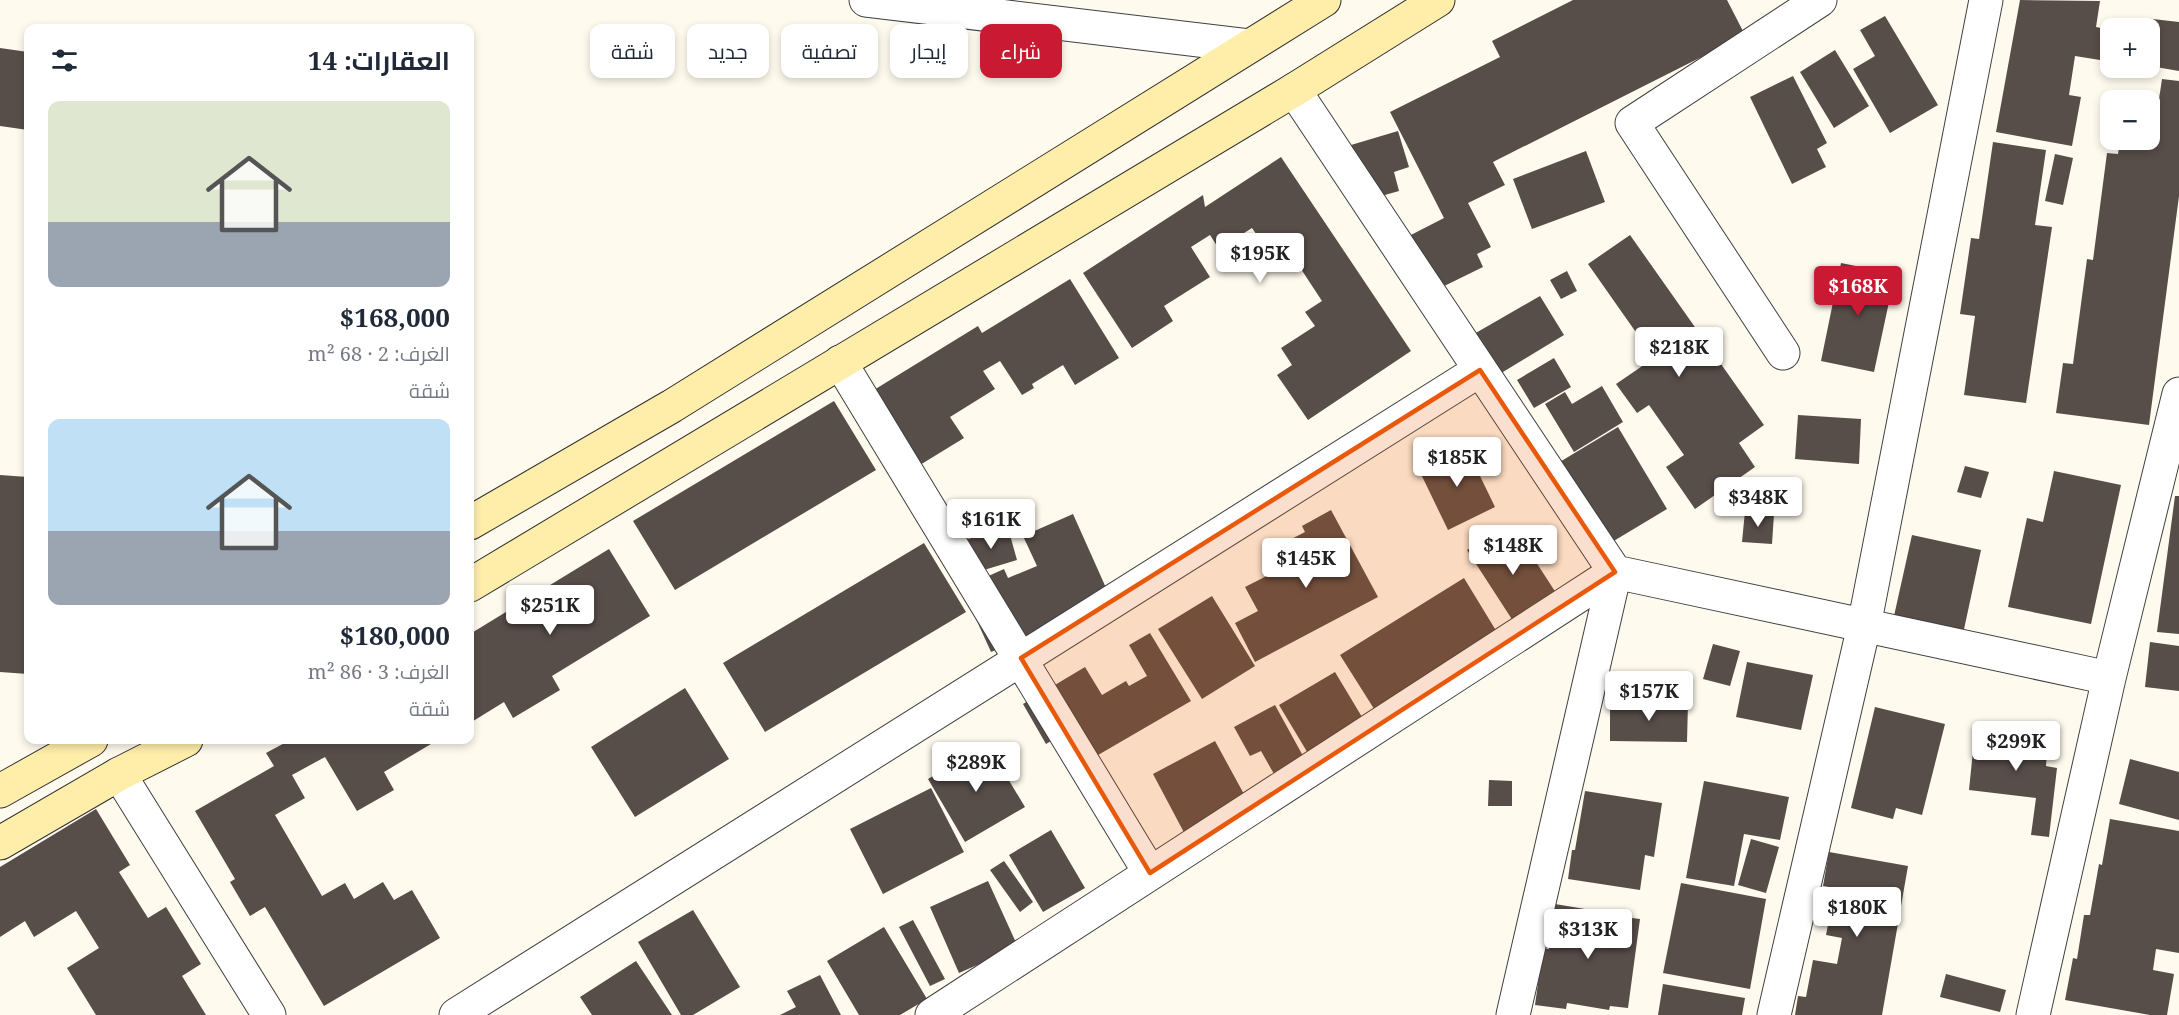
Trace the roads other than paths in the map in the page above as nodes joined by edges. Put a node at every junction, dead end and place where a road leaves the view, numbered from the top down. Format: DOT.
graph roads {
  1 [pos="866,0"];
  2 [pos="1324,0"];
  3 [pos="1438,0"];
  4 [pos="1820,0"];
  5 [pos="1986,0"];
  6 [pos="1249,46"];
  7 [pos="1294,90"];
  8 [pos="1783,353"];
  9 [pos="840,362"];
  10 [pos="1480,370"];
  11 [pos="2179,394"];
  12 [pos="474,521"];
  13 [pos="1615,572"];
  14 [pos="474,583"];
  15 [pos="1864,626"];
  16 [pos="1021,658"];
  17 [pos="2109,678"];
  18 [pos="84,744"];
  19 [pos="178,744"];
  20 [pos="119,774"];
  21 [pos="0,791"];
  22 [pos="0,843"];
  23 [pos="1150,873"];
  24 [pos="269,1015"];
  25 [pos="456,1015"];
  26 [pos="932,1015"];
  27 [pos="1513,1015"];
  28 [pos="1774,1015"];
  29 [pos="2033,1015"];
  1 -- 6 [label="street"];
  2 -- 6 [label="main road"];
  3 -- 7 [label="main road"];
  4 -- 8 [label="street"];
  5 -- 15 [label="street"];
  6 -- 12 [label="main road"];
  7 -- 9 [label="main road"];
  7 -- 10 [label="street"];
  9 -- 14 [label="main road"];
  9 -- 16 [label="street"];
  10 -- 13 [label="street"];
  10 -- 16 [label="street"];
  11 -- 17 [label="street"];
  13 -- 15 [label="street"];
  13 -- 23 [label="street"];
  13 -- 27 [label="street"];
  15 -- 17 [label="street"];
  15 -- 28 [label="street"];
  16 -- 23 [label="street"];
  16 -- 25 [label="street"];
  17 -- 29 [label="street"];
  18 -- 21 [label="main road"];
  19 -- 20 [label="main road"];
  20 -- 22 [label="main road"];
  20 -- 24 [label="street"];
  23 -- 26 [label="street"];
}
